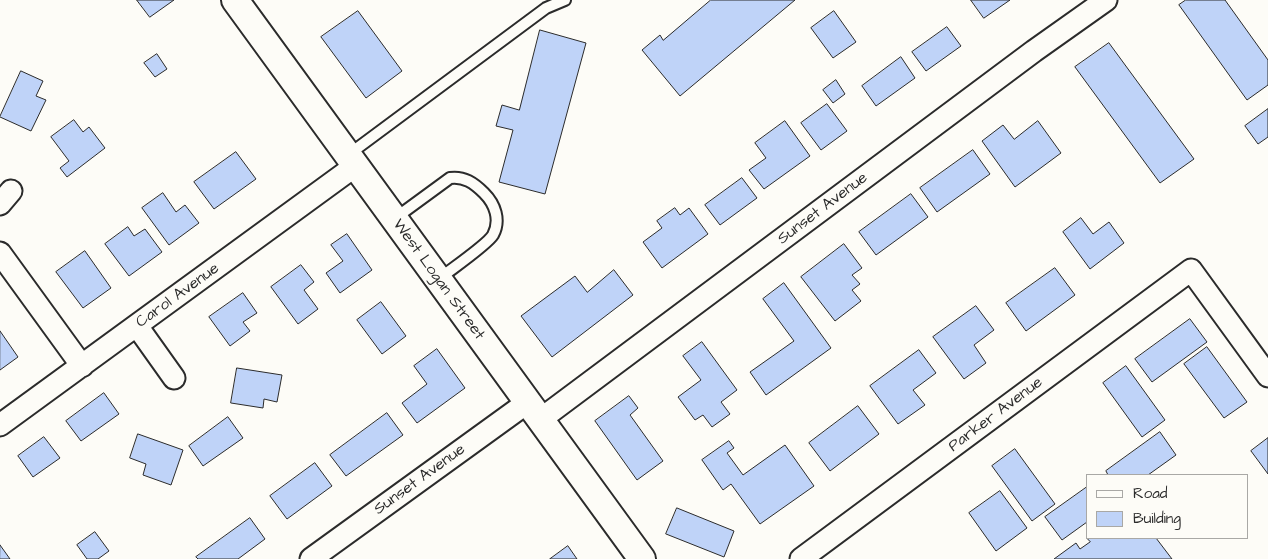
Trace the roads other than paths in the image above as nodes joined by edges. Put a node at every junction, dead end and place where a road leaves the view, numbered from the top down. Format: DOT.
graph roads {
  1 [pos="235,0"];
  2 [pos="565,0"];
  3 [pos="1104,1"];
  4 [pos="351,161"];
  5 [pos="394,219"];
  6 [pos="0,253"];
  7 [pos="438,279"];
  8 [pos="137,326"];
  9 [pos="82,366"];
  10 [pos="1268,376"];
  11 [pos="174,378"];
  12 [pos="534,410"];
  13 [pos="0,425"];
  14 [pos="311,559"];
  15 [pos="642,559"];
  16 [pos="801,559"];
  1 -- 4 [label="street, West Logan Street"];
  2 -- 4 [label="lane"];
  3 -- 12 [label="street, Sunset Avenue"];
  4 -- 5 [label="street, West Logan Street"];
  4 -- 8 [label="street, Carol Avenue"];
  5 -- 7 [label="street, West Logan Street"];
  5 -- 7 [label="lane"];
  6 -- 9 [label="street"];
  7 -- 12 [label="street, West Logan Street"];
  8 -- 9 [label="street, Carol Avenue"];
  8 -- 11 [label="street"];
  9 -- 13 [label="street, Carol Avenue"];
  10 -- 16 [label="street, Parker Avenue"];
  12 -- 14 [label="street, Sunset Avenue"];
  12 -- 15 [label="street, West Logan Street"];
}
